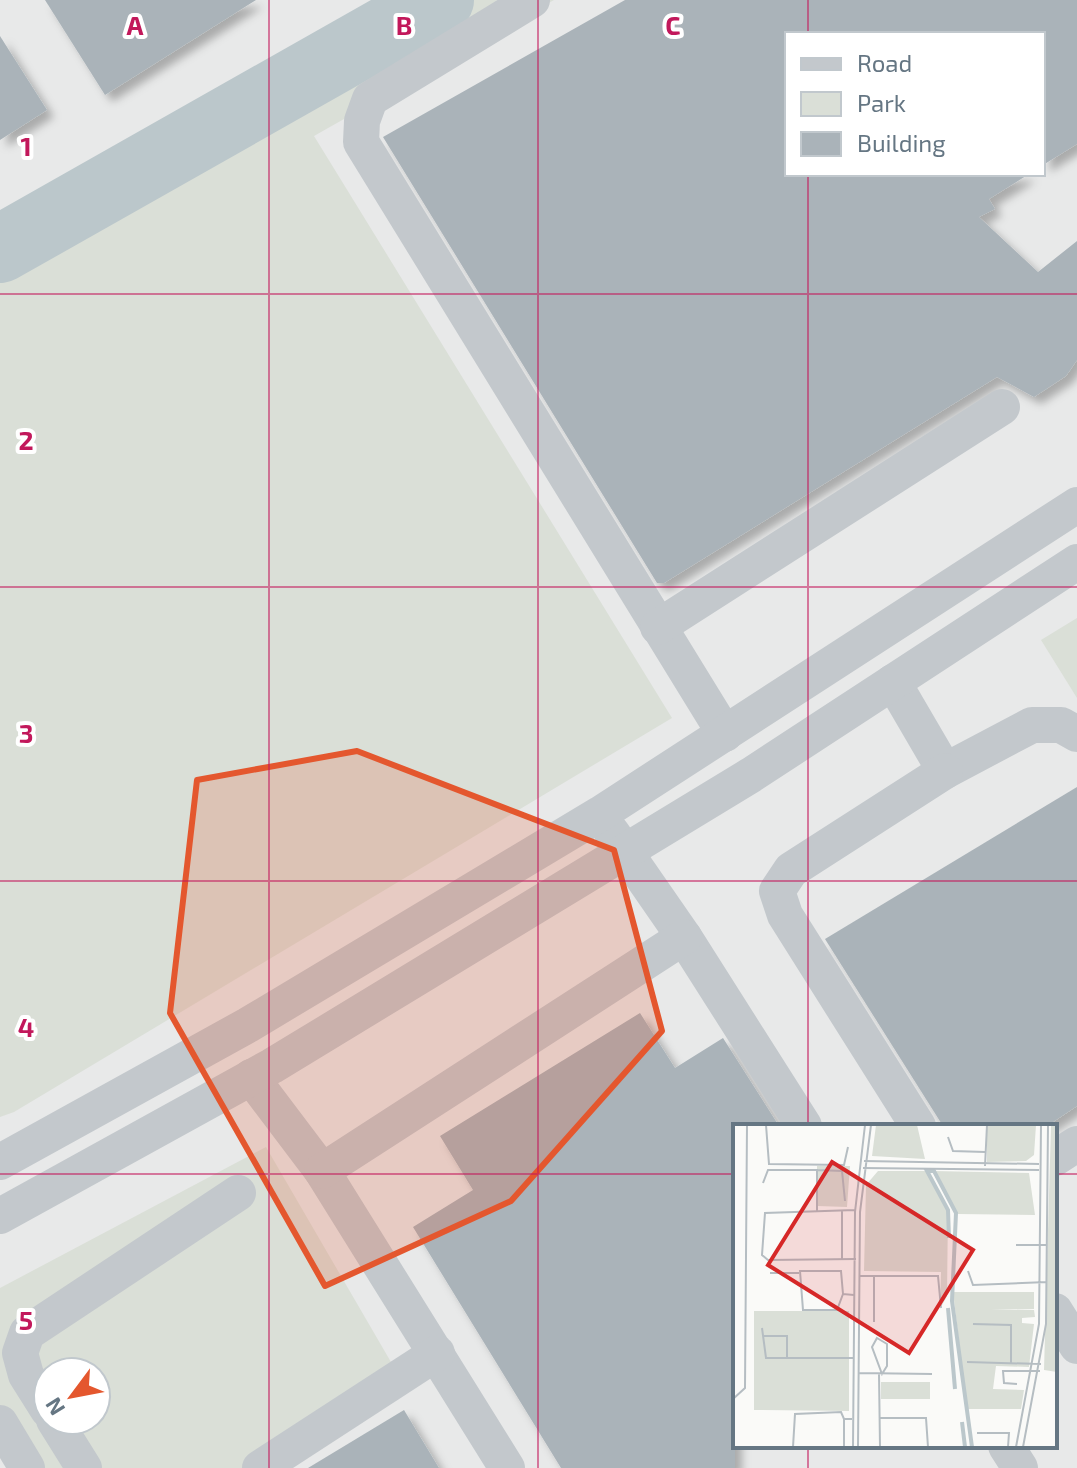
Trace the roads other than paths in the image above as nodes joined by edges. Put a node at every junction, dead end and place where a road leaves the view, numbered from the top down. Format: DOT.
graph roads {
  1 [pos="532,0"];
  2 [pos="1002,407"];
  3 [pos="1077,505"];
  4 [pos="1077,562"];
  5 [pos="658,627"];
  6 [pos="893,682"];
  7 [pos="725,734"];
  8 [pos="1077,734"];
  9 [pos="945,771"];
  10 [pos="600,814"];
  11 [pos="624,851"];
  12 [pos="684,937"];
  13 [pos="251,1077"];
  14 [pos="803,1124"];
  15 [pos="917,1124"];
  16 [pos="1077,1144"];
  17 [pos="1057,1157"];
  18 [pos="0,1162"];
  19 [pos="322,1171"];
  20 [pos="238,1193"];
  21 [pos="0,1216"];
  22 [pos="1057,1314"];
  23 [pos="1077,1346"];
  24 [pos="437,1353"];
  25 [pos="32,1385"];
  26 [pos="0,1423"];
  27 [pos="64,1436"];
  28 [pos="1007,1448"];
  29 [pos="27,1468"];
  30 [pos="84,1468"];
  31 [pos="260,1468"];
  32 [pos="507,1468"];
  33 [pos="1020,1468"];
  1 -- 5 [label="street"];
  2 -- 5 [label="street"];
  3 -- 7 [label="street"];
  4 -- 6 [label="street"];
  5 -- 7 [label="street"];
  6 -- 9 [label="street"];
  6 -- 11 [label="street"];
  7 -- 10 [label="street"];
  8 -- 9 [label="street"];
  9 -- 15 [label="street"];
  10 -- 11 [label="street"];
  10 -- 18 [label="street"];
  11 -- 12 [label="street"];
  11 -- 13 [label="street"];
  12 -- 14 [label="street"];
  12 -- 19 [label="street"];
  13 -- 19 [label="street"];
  13 -- 21 [label="street"];
  16 -- 17 [label="street"];
  19 -- 24 [label="street"];
  20 -- 25 [label="street"];
  22 -- 23 [label="street"];
  24 -- 31 [label="street"];
  24 -- 32 [label="street"];
  26 -- 29 [label="street"];
  27 -- 30 [label="street"];
  28 -- 33 [label="street"];
}
